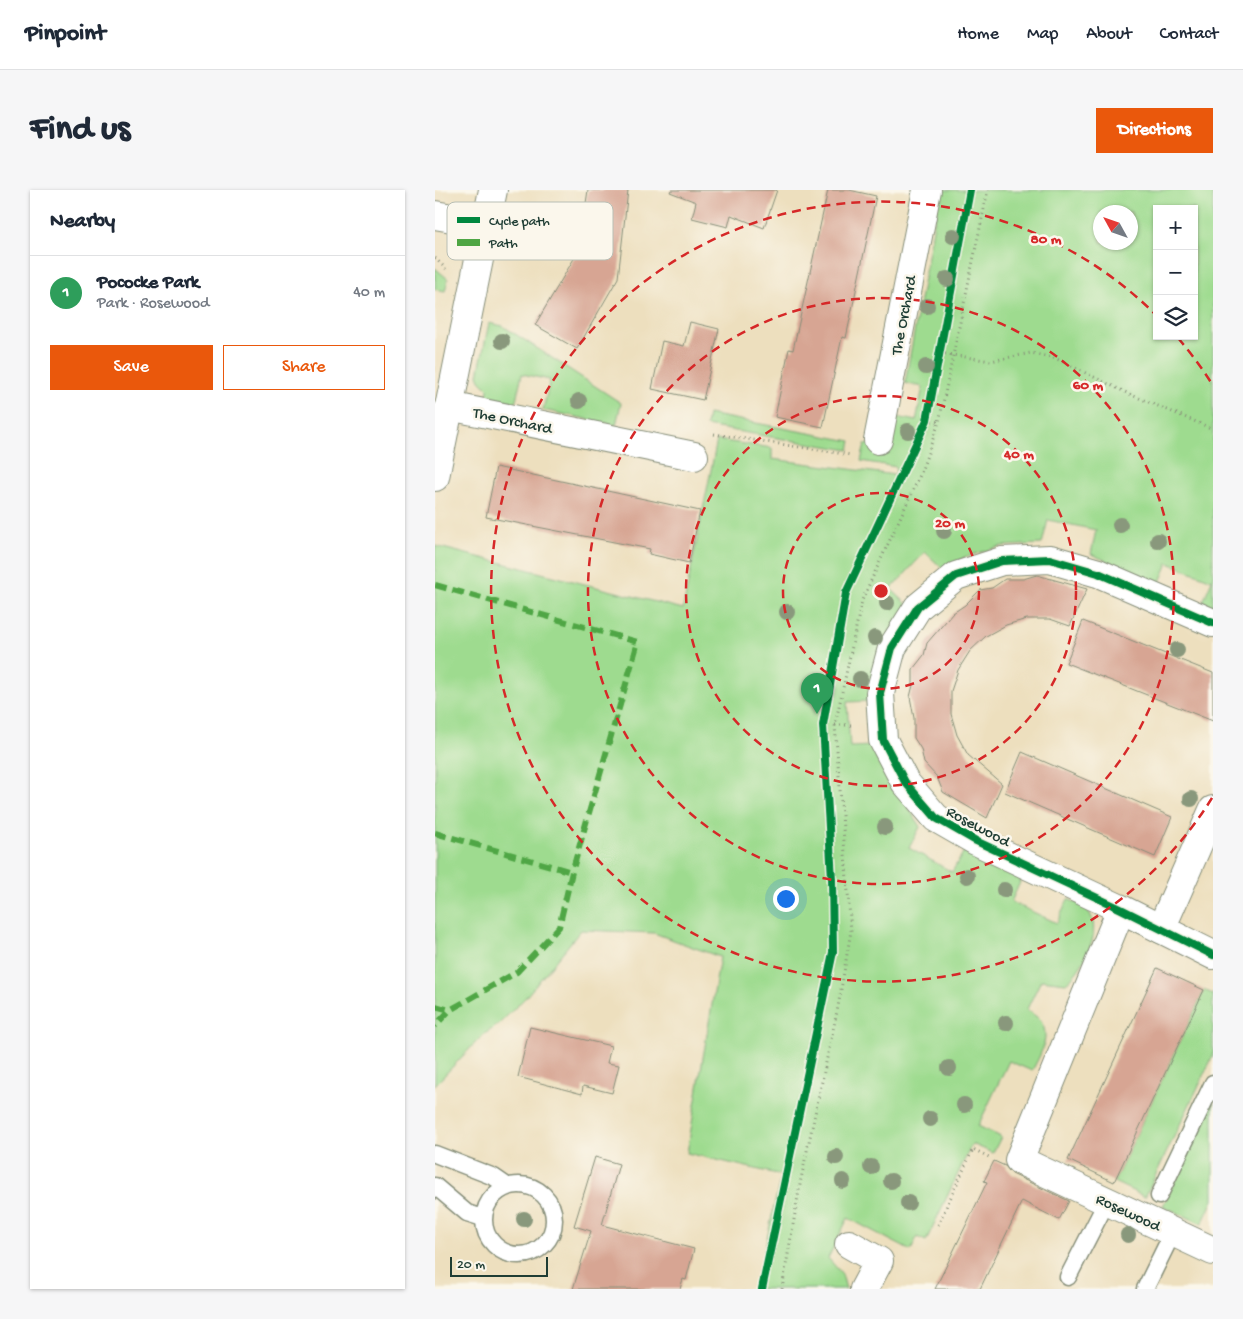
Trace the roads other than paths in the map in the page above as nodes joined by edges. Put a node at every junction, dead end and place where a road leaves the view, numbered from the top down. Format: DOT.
graph roads {
  1 [pos="927,190"];
  2 [pos="479,260"];
  3 [pos="449,406"];
  4 [pos="877,440"];
  5 [pos="702,447"];
  6 [pos="435,477"];
  7 [pos="1213,623"];
  8 [pos="1213,810"];
  9 [pos="1121,909"];
  10 [pos="1161,929"];
  11 [pos="1213,955"];
  12 [pos="1213,1083"];
  13 [pos="435,1154"];
  14 [pos="435,1186"];
  15 [pos="507,1186"];
  16 [pos="1159,1196"];
  17 [pos="1107,1201"];
  18 [pos="483,1218"];
  19 [pos="1173,1232"];
  20 [pos="849,1244"];
  21 [pos="1213,1251"];
  22 [pos="1068,1277"];
  23 [pos="864,1289"];
  24 [pos="1145,1289"];
  1 -- 4 [label="street, The Orchard"];
  2 -- 3 [label="street"];
  3 -- 5 [label="street, The Orchard"];
  3 -- 6 [label="street"];
  7 -- 9 [label="street, Rosewood"];
  8 -- 10 [label="street"];
  9 -- 10 [label="street, Rosewood"];
  9 -- 17 [label="street, Rosewood"];
  10 -- 11 [label="street, Rosewood"];
  12 -- 16 [label="lane"];
  13 -- 15 [label="lane"];
  14 -- 18 [label="lane"];
  15 -- 18 [label="lane"];
  15 -- 18 [label="lane"];
  17 -- 19 [label="street, Rosewood"];
  17 -- 22 [label="lane"];
  19 -- 21 [label="street, Rosewood"];
  19 -- 24 [label="lane"];
  20 -- 23 [label="street"];
}
